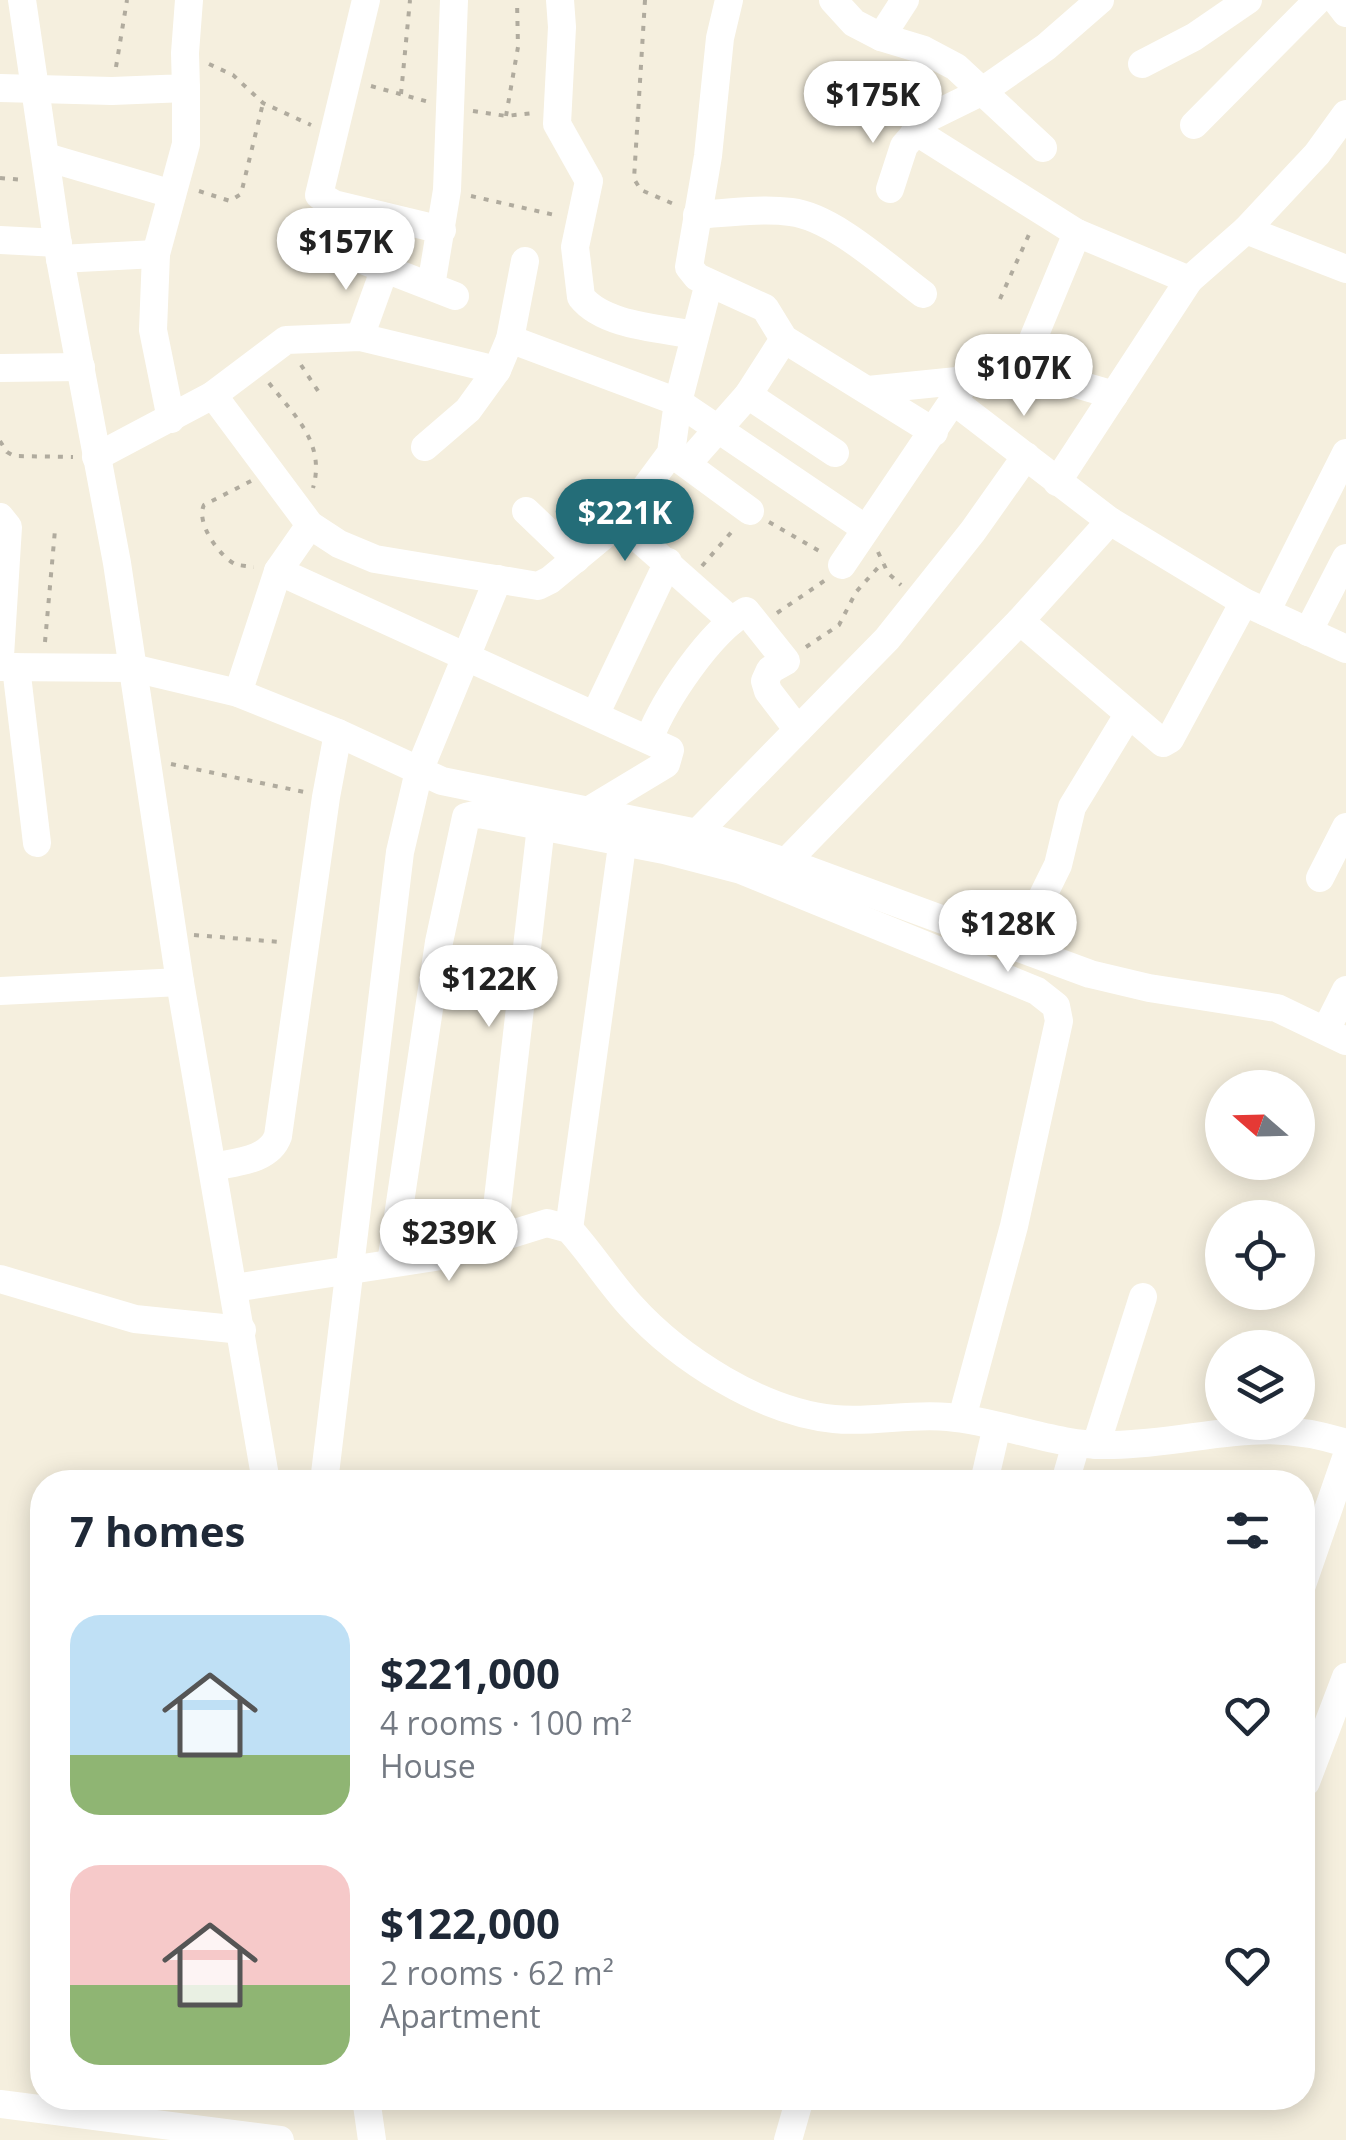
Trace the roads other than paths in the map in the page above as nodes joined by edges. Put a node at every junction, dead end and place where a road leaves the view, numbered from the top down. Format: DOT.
graph roads {
  1 [pos="22,0"];
  2 [pos="189,0"];
  3 [pos="366,0"];
  4 [pos="454,0"];
  5 [pos="560,0"];
  6 [pos="729,0"];
  7 [pos="832,0"];
  8 [pos="905,0"];
  9 [pos="1248,0"];
  10 [pos="1318,0"];
  11 [pos="1336,0"];
  12 [pos="1092,3"];
  13 [pos="1346,12"];
  14 [pos="881,37"];
  15 [pos="1142,64"];
  16 [pos="0,88"];
  17 [pos="186,88"];
  18 [pos="36,89"];
  19 [pos="982,92"];
  20 [pos="1346,114"];
  21 [pos="1194,126"];
  22 [pos="915,131"];
  23 [pos="1044,148"];
  24 [pos="46,158"];
  25 [pos="173,188"];
  26 [pos="890,189"];
  27 [pos="698,215"];
  28 [pos="442,230"];
  29 [pos="1246,230"];
  30 [pos="1077,233"];
  31 [pos="0,240"];
  32 [pos="59,251"];
  33 [pos="318,251"];
  34 [pos="156,254"];
  35 [pos="524,261"];
  36 [pos="385,268"];
  37 [pos="1346,269"];
  38 [pos="1189,280"];
  39 [pos="709,282"];
  40 [pos="923,294"];
  41 [pos="695,335"];
  42 [pos="360,338"];
  43 [pos="510,339"];
  44 [pos="784,339"];
  45 [pos="80,367"];
  46 [pos="0,368"];
  47 [pos="1021,368"];
  48 [pos="497,370"];
  49 [pos="868,390"];
  50 [pos="961,391"];
  51 [pos="213,395"];
  52 [pos="1114,395"];
  53 [pos="748,396"];
  54 [pos="678,402"];
  55 [pos="171,419"];
  56 [pos="720,429"];
  57 [pos="934,432"];
  58 [pos="425,447"];
  59 [pos="835,453"];
  60 [pos="1346,453"];
  61 [pos="96,456"];
  62 [pos="1026,456"];
  63 [pos="679,458"];
  64 [pos="1057,482"];
  65 [pos="526,511"];
  66 [pos="750,511"];
  67 [pos="0,516"];
  68 [pos="1110,520"];
  69 [pos="620,522"];
  70 [pos="310,525"];
  71 [pos="866,529"];
  72 [pos="1346,558"];
  73 [pos="576,559"];
  74 [pos="668,562"];
  75 [pos="842,565"];
  76 [pos="278,570"];
  77 [pos="498,579"];
  78 [pos="1255,607"];
  79 [pos="1020,621"];
  80 [pos="745,624"];
  81 [pos="1308,632"];
  82 [pos="1346,649"];
  83 [pos="463,657"];
  84 [pos="15,664"];
  85 [pos="133,668"];
  86 [pos="238,693"];
  87 [pos="596,715"];
  88 [pos="1128,715"];
  89 [pos="798,730"];
  90 [pos="338,733"];
  91 [pos="649,739"];
  92 [pos="418,772"];
  93 [pos="588,811"];
  94 [pos="541,826"];
  95 [pos="1346,828"];
  96 [pos="624,830"];
  97 [pos="697,833"];
  98 [pos="37,843"];
  99 [pos="786,862"];
  100 [pos="1320,878"];
  101 [pos="1017,948"];
  102 [pos="180,982"];
  103 [pos="1346,990"];
  104 [pos="0,991"];
  105 [pos="1336,1035"];
  106 [pos="212,1167"];
  107 [pos="569,1229"];
  108 [pos="493,1242"];
  109 [pos="390,1263"];
  110 [pos="349,1270"];
  111 [pos="0,1279"];
  112 [pos="234,1288"];
  113 [pos="1143,1297"];
  114 [pos="242,1330"];
  115 [pos="962,1418"];
  116 [pos="997,1426"];
  117 [pos="1346,1443"];
  118 [pos="1086,1445"];
  119 [pos="1346,1458"];
  120 [pos="264,1470"];
  121 [pos="325,1470"];
  122 [pos="987,1470"];
  123 [pos="1072,1470"];
  124 [pos="1315,1547"];
  125 [pos="1346,1677"];
  126 [pos="1315,1758"];
  127 [pos="0,2104"];
  128 [pos="30,2108"];
  129 [pos="47,2110"];
  130 [pos="368,2110"];
  131 [pos="797,2110"];
  132 [pos="280,2140"];
  133 [pos="372,2140"];
  134 [pos="788,2140"];
  1 -- 18 [label="street"];
  2 -- 17 [label="street"];
  3 -- 28 [label="street"];
  4 -- 28 [label="street"];
  5 -- 41 [label="street"];
  6 -- 27 [label="street"];
  7 -- 14 [label="street"];
  8 -- 14 [label="street"];
  9 -- 15 [label="street"];
  10 -- 21 [label="street"];
  11 -- 13 [label="street"];
  12 -- 19 [label="street"];
  14 -- 19 [label="street"];
  16 -- 18 [label="street"];
  17 -- 18 [label="street"];
  17 -- 25 [label="street"];
  18 -- 24 [label="street"];
  19 -- 22 [label="street"];
  19 -- 23 [label="street"];
  20 -- 29 [label="street"];
  22 -- 26 [label="street"];
  22 -- 30 [label="street"];
  24 -- 25 [label="street"];
  24 -- 32 [label="street"];
  25 -- 34 [label="street"];
  27 -- 39 [label="street"];
  27 -- 40 [label="street"];
  28 -- 36 [label="street"];
  29 -- 37 [label="street"];
  29 -- 38 [label="street"];
  30 -- 38 [label="street"];
  30 -- 47 [label="street"];
  31 -- 32 [label="street"];
  32 -- 34 [label="street"];
  32 -- 45 [label="street"];
  33 -- 36 [label="street"];
  34 -- 55 [label="street"];
  35 -- 43 [label="street"];
  36 -- 42 [label="street"];
  38 -- 52 [label="street"];
  39 -- 41 [label="street"];
  39 -- 44 [label="street"];
  41 -- 54 [label="street"];
  42 -- 48 [label="street"];
  42 -- 51 [label="street"];
  43 -- 48 [label="street"];
  43 -- 54 [label="street"];
  44 -- 49 [label="street"];
  44 -- 53 [label="street"];
  45 -- 46 [label="street"];
  45 -- 61 [label="street"];
  47 -- 50 [label="street"];
  47 -- 52 [label="street"];
  48 -- 58 [label="street"];
  49 -- 50 [label="street"];
  49 -- 57 [label="street"];
  50 -- 57 [label="street"];
  50 -- 62 [label="street"];
  51 -- 55 [label="street"];
  51 -- 70 [label="street"];
  52 -- 64 [label="street"];
  53 -- 56 [label="street"];
  53 -- 59 [label="street"];
  54 -- 56 [label="street"];
  54 -- 63 [label="street"];
  55 -- 61 [label="street"];
  56 -- 63 [label="street"];
  56 -- 71 [label="street"];
  57 -- 71 [label="street"];
  60 -- 78 [label="street"];
  61 -- 85 [label="street"];
  62 -- 64 [label="street"];
  62 -- 89 [label="street"];
  63 -- 66 [label="street"];
  63 -- 69 [label="street"];
  64 -- 68 [label="street"];
  65 -- 73 [label="street"];
  67 -- 84 [label="street"];
  68 -- 78 [label="street"];
  68 -- 79 [label="street"];
  69 -- 73 [label="street"];
  69 -- 74 [label="street"];
  70 -- 76 [label="street"];
  70 -- 77 [label="street"];
  71 -- 75 [label="street"];
  72 -- 81 [label="street"];
  73 -- 77 [label="street"];
  74 -- 80 [label="street"];
  74 -- 87 [label="street"];
  76 -- 83 [label="street"];
  76 -- 86 [label="street"];
  77 -- 83 [label="street"];
  78 -- 81 [label="street"];
  78 -- 88 [label="street"];
  79 -- 88 [label="street"];
  79 -- 99 [label="street"];
  80 -- 89 [label="street"];
  80 -- 91 [label="street"];
  81 -- 82 [label="street"];
  83 -- 87 [label="street"];
  83 -- 92 [label="street"];
  84 -- 85 [label="street"];
  84 -- 98 [label="street"];
  85 -- 86 [label="street"];
  85 -- 102 [label="street"];
  86 -- 90 [label="street"];
  87 -- 91 [label="street"];
  88 -- 101 [label="street"];
  89 -- 97 [label="street"];
  90 -- 92 [label="street"];
  90 -- 106 [label="street"];
  91 -- 93 [label="street"];
  92 -- 93 [label="street"];
  92 -- 110 [label="street"];
  93 -- 96 [label="street"];
  94 -- 96 [label="street"];
  94 -- 108 [label="street"];
  94 -- 109 [label="street"];
  95 -- 100 [label="street"];
  96 -- 97 [label="street"];
  96 -- 107 [label="street"];
  96 -- 115 [label="street"];
  97 -- 99 [label="street"];
  99 -- 101 [label="street"];
  101 -- 105 [label="street"];
  102 -- 104 [label="street"];
  102 -- 106 [label="street"];
  103 -- 105 [label="street"];
  106 -- 112 [label="street"];
  107 -- 108 [label="street"];
  107 -- 115 [label="street"];
  108 -- 109 [label="street"];
  109 -- 110 [label="street"];
  110 -- 112 [label="street"];
  110 -- 121 [label="street"];
  111 -- 114 [label="street"];
  112 -- 114 [label="street"];
  113 -- 118 [label="street"];
  114 -- 120 [label="street"];
  115 -- 116 [label="street"];
  116 -- 118 [label="street"];
  116 -- 122 [label="street"];
  117 -- 118 [label="street"];
  118 -- 123 [label="street"];
  119 -- 124 [label="street"];
  125 -- 126 [label="street"];
  127 -- 128 [label="street"];
  129 -- 132 [label="street"];
  130 -- 133 [label="street"];
  131 -- 134 [label="street"];
}
